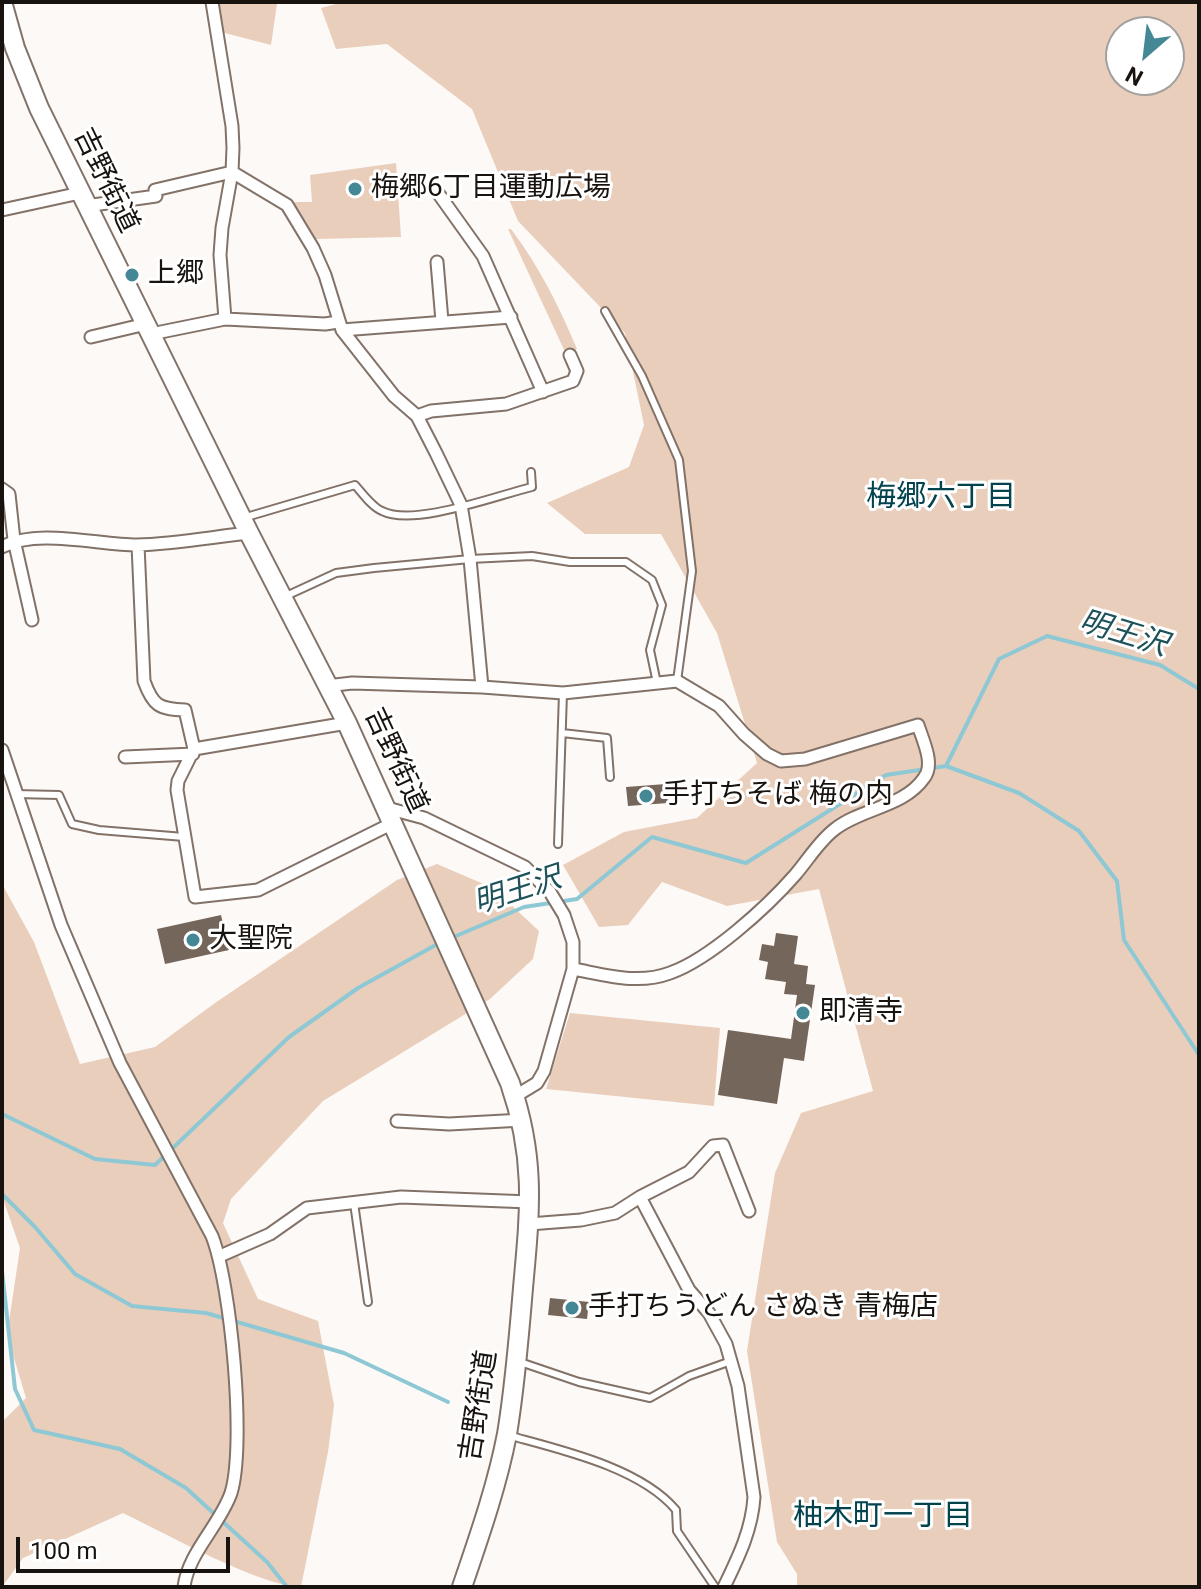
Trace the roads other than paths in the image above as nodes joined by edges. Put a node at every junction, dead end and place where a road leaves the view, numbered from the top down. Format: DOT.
graph roads {
  1 [pos="2,2"];
  2 [pos="212,2"];
  3 [pos="232,172"];
  4 [pos="433,186"];
  5 [pos="83,200"];
  6 [pos="2,210"];
  7 [pos="437,262"];
  8 [pos="605,311"];
  9 [pos="511,317"];
  10 [pos="225,319"];
  11 [pos="442,321"];
  12 [pos="340,326"];
  13 [pos="148,329"];
  14 [pos="91,337"];
  15 [pos="570,355"];
  16 [pos="543,392"];
  17 [pos="417,416"];
  18 [pos="531,472"];
  19 [pos="2,489"];
  20 [pos="461,505"];
  21 [pos="246,525"];
  22 [pos="14,540"];
  23 [pos="138,545"];
  24 [pos="2,547"];
  25 [pos="470,559"];
  26 [pos="283,598"];
  27 [pos="32,620"];
  28 [pos="677,681"];
  29 [pos="657,683"];
  30 [pos="327,686"];
  31 [pos="482,687"];
  32 [pos="563,693"];
  33 [pos="347,723"];
  34 [pos="562,733"];
  35 [pos="2,750"];
  36 [pos="194,751"];
  37 [pos="125,757"];
  38 [pos="610,777"];
  39 [pos="15,794"];
  40 [pos="390,816"];
  41 [pos="184,837"];
  42 [pos="558,844"];
  43 [pos="573,969"];
  44 [pos="514,1097"];
  45 [pos="523,1120"];
  46 [pos="397,1121"];
  47 [pos="640,1197"];
  48 [pos="530,1202"];
  49 [pos="354,1203"];
  50 [pos="749,1211"];
  51 [pos="529,1224"];
  52 [pos="220,1256"];
  53 [pos="368,1302"];
  54 [pos="516,1360"];
  55 [pos="731,1361"];
  56 [pos="507,1435"];
  57 [pos="184,1587"];
  58 [pos="462,1587"];
  59 [pos="715,1587"];
  60 [pos="724,1587"];
  1 -- 5 [label="main road, 吉野街道"];
  2 -- 3 [label="street"];
  3 -- 5 [label="street"];
  3 -- 10 [label="street"];
  3 -- 12 [label="street"];
  4 -- 9 [label="street"];
  5 -- 6 [label="street"];
  5 -- 13 [label="main road, 吉野街道"];
  7 -- 11 [label="street"];
  8 -- 28 [label="lane"];
  9 -- 11 [label="street"];
  9 -- 16 [label="street"];
  10 -- 12 [label="street"];
  10 -- 13 [label="street"];
  11 -- 12 [label="street"];
  12 -- 17 [label="street"];
  13 -- 14 [label="street"];
  13 -- 21 [label="main road, 吉野街道"];
  15 -- 16 [label="street"];
  16 -- 17 [label="street"];
  17 -- 20 [label="street"];
  18 -- 20 [label="lane"];
  19 -- 22 [label="street"];
  20 -- 21 [label="lane"];
  20 -- 25 [label="street"];
  21 -- 23 [label="street"];
  21 -- 26 [label="main road, 吉野街道"];
  22 -- 23 [label="street"];
  22 -- 24 [label="street"];
  22 -- 27 [label="street"];
  23 -- 36 [label="street"];
  25 -- 26 [label="lane"];
  25 -- 29 [label="lane"];
  25 -- 31 [label="street"];
  26 -- 30 [label="main road, 吉野街道"];
  28 -- 29 [label="street"];
  28 -- 43 [label="street"];
  29 -- 32 [label="street"];
  30 -- 31 [label="street"];
  30 -- 33 [label="main road, 吉野街道"];
  31 -- 32 [label="street"];
  32 -- 34 [label="lane"];
  33 -- 36 [label="street"];
  33 -- 40 [label="main road, 吉野街道"];
  34 -- 38 [label="lane"];
  34 -- 42 [label="lane"];
  35 -- 39 [label="street"];
  36 -- 37 [label="street"];
  36 -- 41 [label="street"];
  39 -- 41 [label="lane"];
  39 -- 52 [label="street"];
  40 -- 41 [label="street"];
  40 -- 43 [label="street"];
  40 -- 44 [label="main road, 吉野街道"];
  43 -- 44 [label="street"];
  44 -- 45 [label="main road, 吉野街道"];
  45 -- 46 [label="street"];
  45 -- 48 [label="main road, 吉野街道"];
  47 -- 50 [label="street"];
  47 -- 51 [label="street"];
  47 -- 55 [label="street"];
  48 -- 49 [label="street"];
  48 -- 51 [label="main road, 吉野街道"];
  49 -- 52 [label="street"];
  49 -- 53 [label="lane"];
  51 -- 54 [label="main road, 吉野街道"];
  52 -- 57 [label="street"];
  54 -- 55 [label="lane"];
  54 -- 56 [label="main road, 吉野街道"];
  55 -- 60 [label="street"];
  56 -- 58 [label="main road, 吉野街道"];
  56 -- 59 [label="lane"];
}
